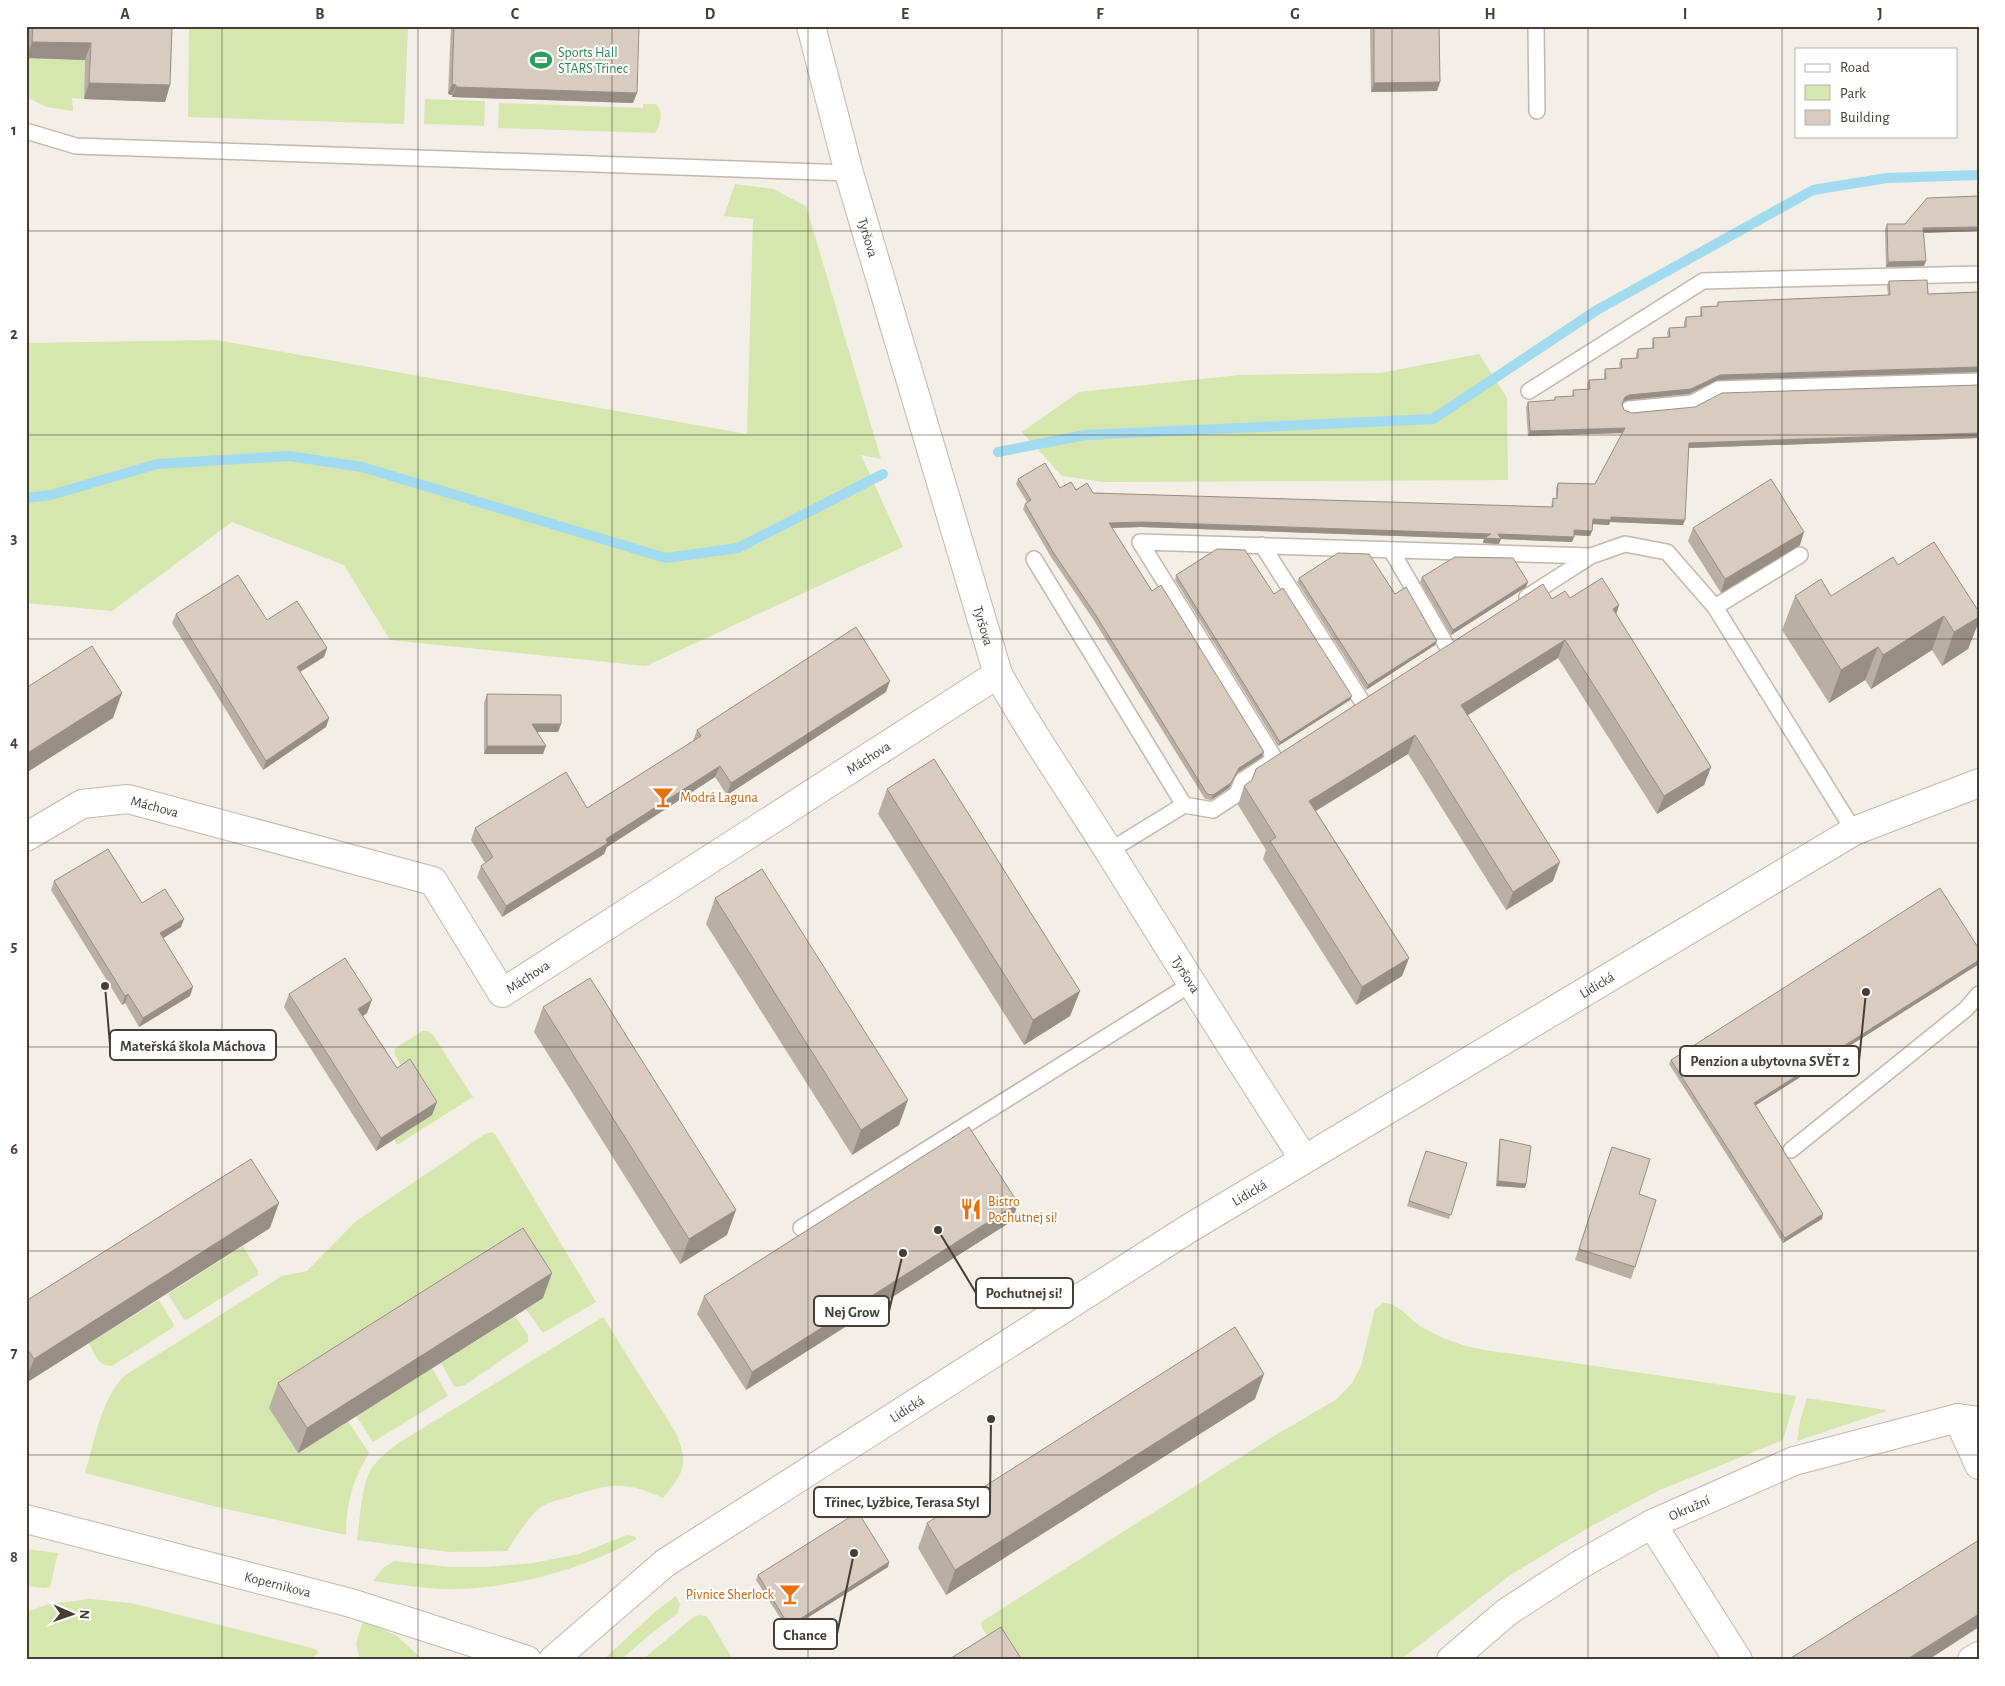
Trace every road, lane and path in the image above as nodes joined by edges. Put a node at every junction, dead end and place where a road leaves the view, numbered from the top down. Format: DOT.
graph roads {
  1 [pos="811,26"];
  2 [pos="1536,26"];
  3 [pos="1537,111"];
  4 [pos="26,131"];
  5 [pos="849,173"];
  6 [pos="1979,274"];
  7 [pos="1979,380"];
  8 [pos="1529,391"];
  9 [pos="1630,410"];
  10 [pos="1262,545"];
  11 [pos="1391,550"];
  12 [pos="1800,555"];
  13 [pos="1591,556"];
  14 [pos="1034,559"];
  15 [pos="1512,607"];
  16 [pos="1715,607"];
  17 [pos="1464,638"];
  18 [pos="1448,648"];
  19 [pos="1432,658"];
  20 [pos="998,674"];
  21 [pos="1378,693"];
  22 [pos="1363,703"];
  23 [pos="1347,713"];
  24 [pos="1291,749"];
  25 [pos="1275,759"];
  26 [pos="1979,783"];
  27 [pos="1184,805"];
  28 [pos="1854,831"];
  29 [pos="26,837"];
  30 [pos="1110,851"];
  31 [pos="1191,984"];
  32 [pos="1979,994"];
  33 [pos="1791,1150"];
  34 [pos="1304,1159"];
  35 [pos="801,1228"];
  36 [pos="1968,1420"];
  37 [pos="1979,1465"];
  38 [pos="26,1519"];
  39 [pos="1652,1524"];
  40 [pos="1979,1656"];
  41 [pos="526,1660"];
  42 [pos="553,1660"];
  43 [pos="1451,1660"];
  44 [pos="1738,1660"];
  45 [pos="1972,1660"];
  1 -- 5 [label="street, Tyršova"];
  2 -- 3 [label="lane"];
  4 -- 5 [label="lane"];
  5 -- 20 [label="street, Tyršova"];
  6 -- 8 [label="lane"];
  7 -- 9 [label="lane"];
  10 -- 11 [label="lane"];
  10 -- 22 [label="lane"];
  10 -- 25 [label="lane"];
  11 -- 13 [label="lane"];
  11 -- 18 [label="lane"];
  12 -- 16 [label="lane"];
  13 -- 15 [label="lane"];
  13 -- 16 [label="lane"];
  14 -- 27 [label="lane"];
  16 -- 28 [label="lane"];
  17 -- 18 [label="lane"];
  18 -- 19 [label="lane"];
  20 -- 29 [label="street, Máchova"];
  20 -- 30 [label="street, Tyršova"];
  21 -- 22 [label="lane"];
  22 -- 23 [label="lane"];
  24 -- 25 [label="lane"];
  25 -- 27 [label="lane"];
  26 -- 28 [label="street, Lidická"];
  27 -- 30 [label="lane"];
  28 -- 34 [label="street, Lidická"];
  30 -- 31 [label="street, Tyršova"];
  31 -- 34 [label="street, Tyršova"];
  31 -- 35 [label="lane"];
  32 -- 33 [label="lane"];
  34 -- 42 [label="street, Lidická"];
  36 -- 37 [label="street"];
  36 -- 39 [label="street, Okružní"];
  38 -- 41 [label="street, Kopernikova"];
  39 -- 43 [label="street, Okružní"];
  39 -- 44 [label="street"];
  40 -- 45 [label="street"];
}
